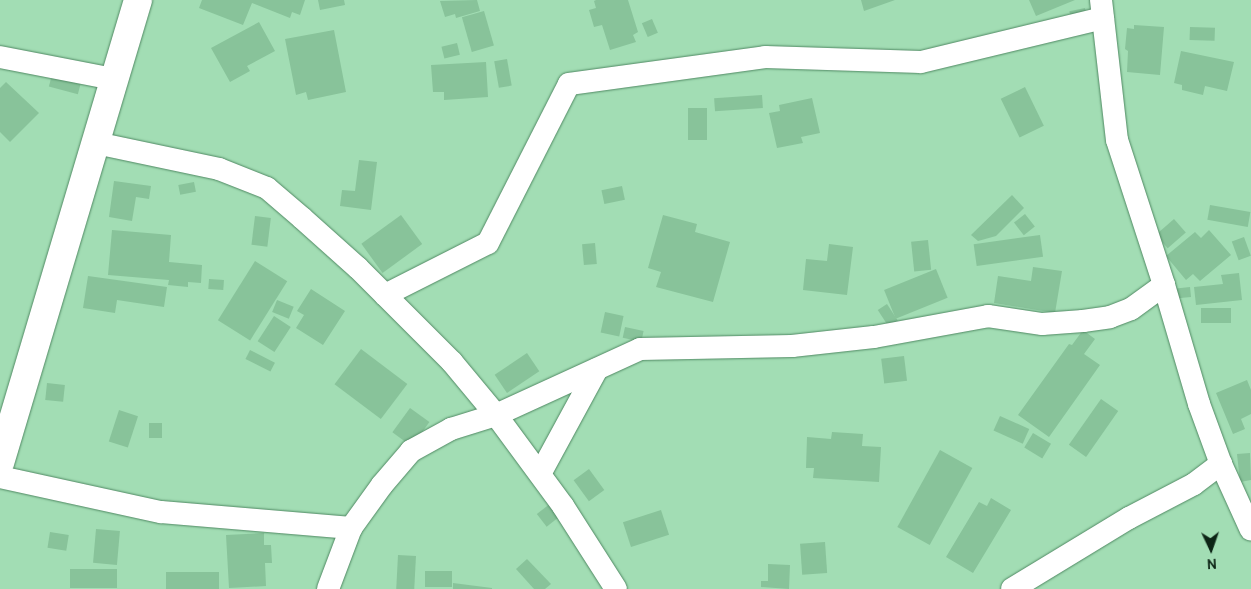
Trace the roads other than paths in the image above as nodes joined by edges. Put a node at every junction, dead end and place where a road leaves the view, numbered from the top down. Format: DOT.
graph roads {
  1 [pos="138,0"];
  2 [pos="1102,9"];
  3 [pos="0,57"];
  4 [pos="113,79"];
  5 [pos="96,143"];
  6 [pos="1164,285"];
  7 [pos="385,295"];
  8 [pos="598,369"];
  9 [pos="496,415"];
  10 [pos="5,428"];
  11 [pos="0,463"];
  12 [pos="1221,464"];
  13 [pos="540,474"];
  14 [pos="0,477"];
  15 [pos="351,528"];
  16 [pos="1251,530"];
  17 [pos="328,589"];
  18 [pos="616,589"];
  19 [pos="1012,589"];
  1 -- 4 [label="main road"];
  2 -- 6 [label="street"];
  2 -- 7 [label="street"];
  3 -- 4 [label="street"];
  4 -- 5 [label="main road"];
  5 -- 7 [label="street"];
  5 -- 10 [label="main road"];
  6 -- 8 [label="street"];
  6 -- 12 [label="street"];
  7 -- 9 [label="street"];
  8 -- 9 [label="street"];
  8 -- 13 [label="street"];
  9 -- 13 [label="street"];
  9 -- 15 [label="street"];
  10 -- 11 [label="main road"];
  12 -- 16 [label="street"];
  12 -- 19 [label="street"];
  13 -- 18 [label="street"];
  14 -- 15 [label="street"];
  15 -- 17 [label="street"];
}
